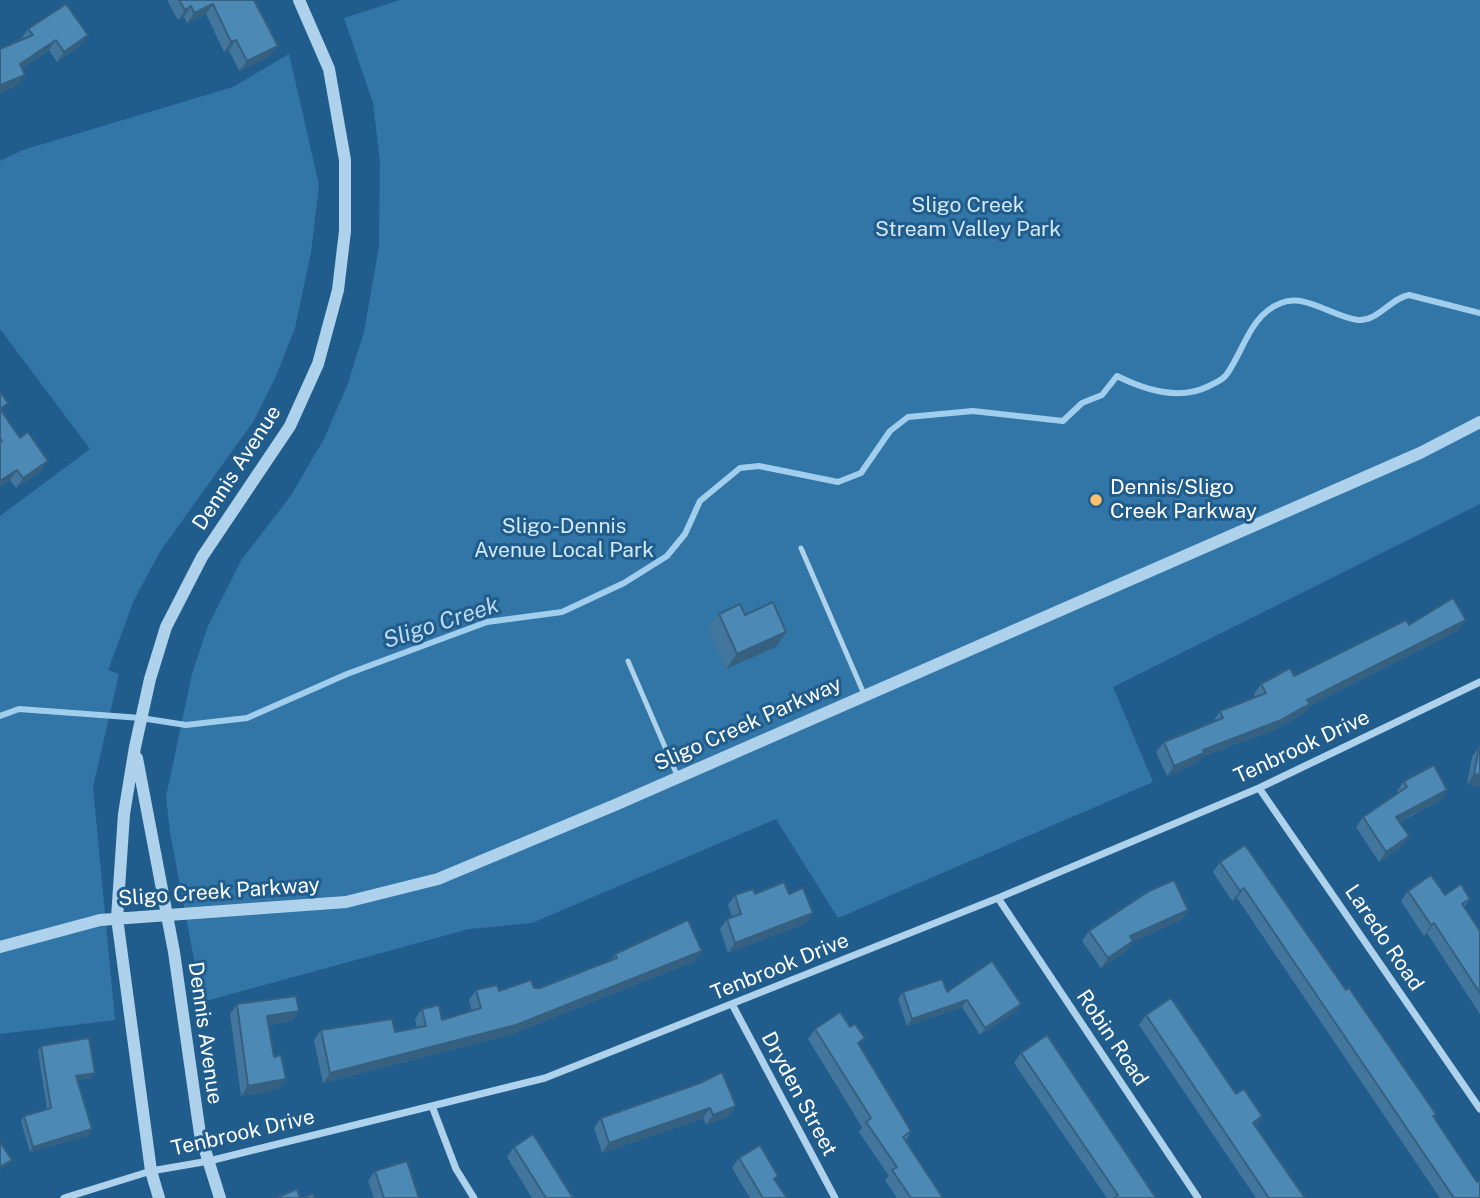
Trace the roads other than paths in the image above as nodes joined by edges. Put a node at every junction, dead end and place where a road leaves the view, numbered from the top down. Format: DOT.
graph roads {
  1 [pos="301,1"];
  2 [pos="1480,422"];
  3 [pos="801,548"];
  4 [pos="628,661"];
  5 [pos="1480,682"];
  6 [pos="864,694"];
  7 [pos="135,747"];
  8 [pos="677,775"];
  9 [pos="1259,788"];
  10 [pos="998,898"];
  11 [pos="167,915"];
  12 [pos="117,918"];
  13 [pos="0,947"];
  14 [pos="733,1006"];
  15 [pos="432,1107"];
  16 [pos="1480,1109"];
  17 [pos="209,1161"];
  18 [pos="151,1171"];
  19 [pos="64,1198"];
  20 [pos="159,1198"];
  21 [pos="220,1198"];
  22 [pos="474,1198"];
  23 [pos="835,1198"];
  24 [pos="1198,1198"];
  1 -- 7 [label="street, Dennis Avenue"];
  2 -- 6 [label="street, Sligo Creek Parkway"];
  3 -- 6 [label="lane"];
  4 -- 8 [label="lane"];
  5 -- 9 [label="street, Tenbrook Drive"];
  6 -- 8 [label="street, Sligo Creek Parkway"];
  7 -- 11 [label="street, Dennis Avenue"];
  7 -- 12 [label="street, Dennis Avenue"];
  8 -- 11 [label="street, Sligo Creek Parkway"];
  9 -- 10 [label="street, Tenbrook Drive"];
  9 -- 16 [label="street, Laredo Road"];
  10 -- 14 [label="street, Tenbrook Drive"];
  10 -- 24 [label="street, Robin Road"];
  11 -- 12 [label="street, Sligo Creek Parkway"];
  11 -- 17 [label="street, Dennis Avenue"];
  12 -- 13 [label="street, Sligo Creek Parkway"];
  12 -- 18 [label="street, Dennis Avenue"];
  14 -- 15 [label="street, Tenbrook Drive"];
  14 -- 23 [label="street, Dryden Street"];
  15 -- 17 [label="street, Tenbrook Drive"];
  15 -- 22 [label="street"];
  17 -- 18 [label="street, Tenbrook Drive"];
  17 -- 21 [label="street, Dennis Avenue"];
  18 -- 19 [label="street, Tenbrook Drive"];
  18 -- 20 [label="street, Dennis Avenue"];
}
